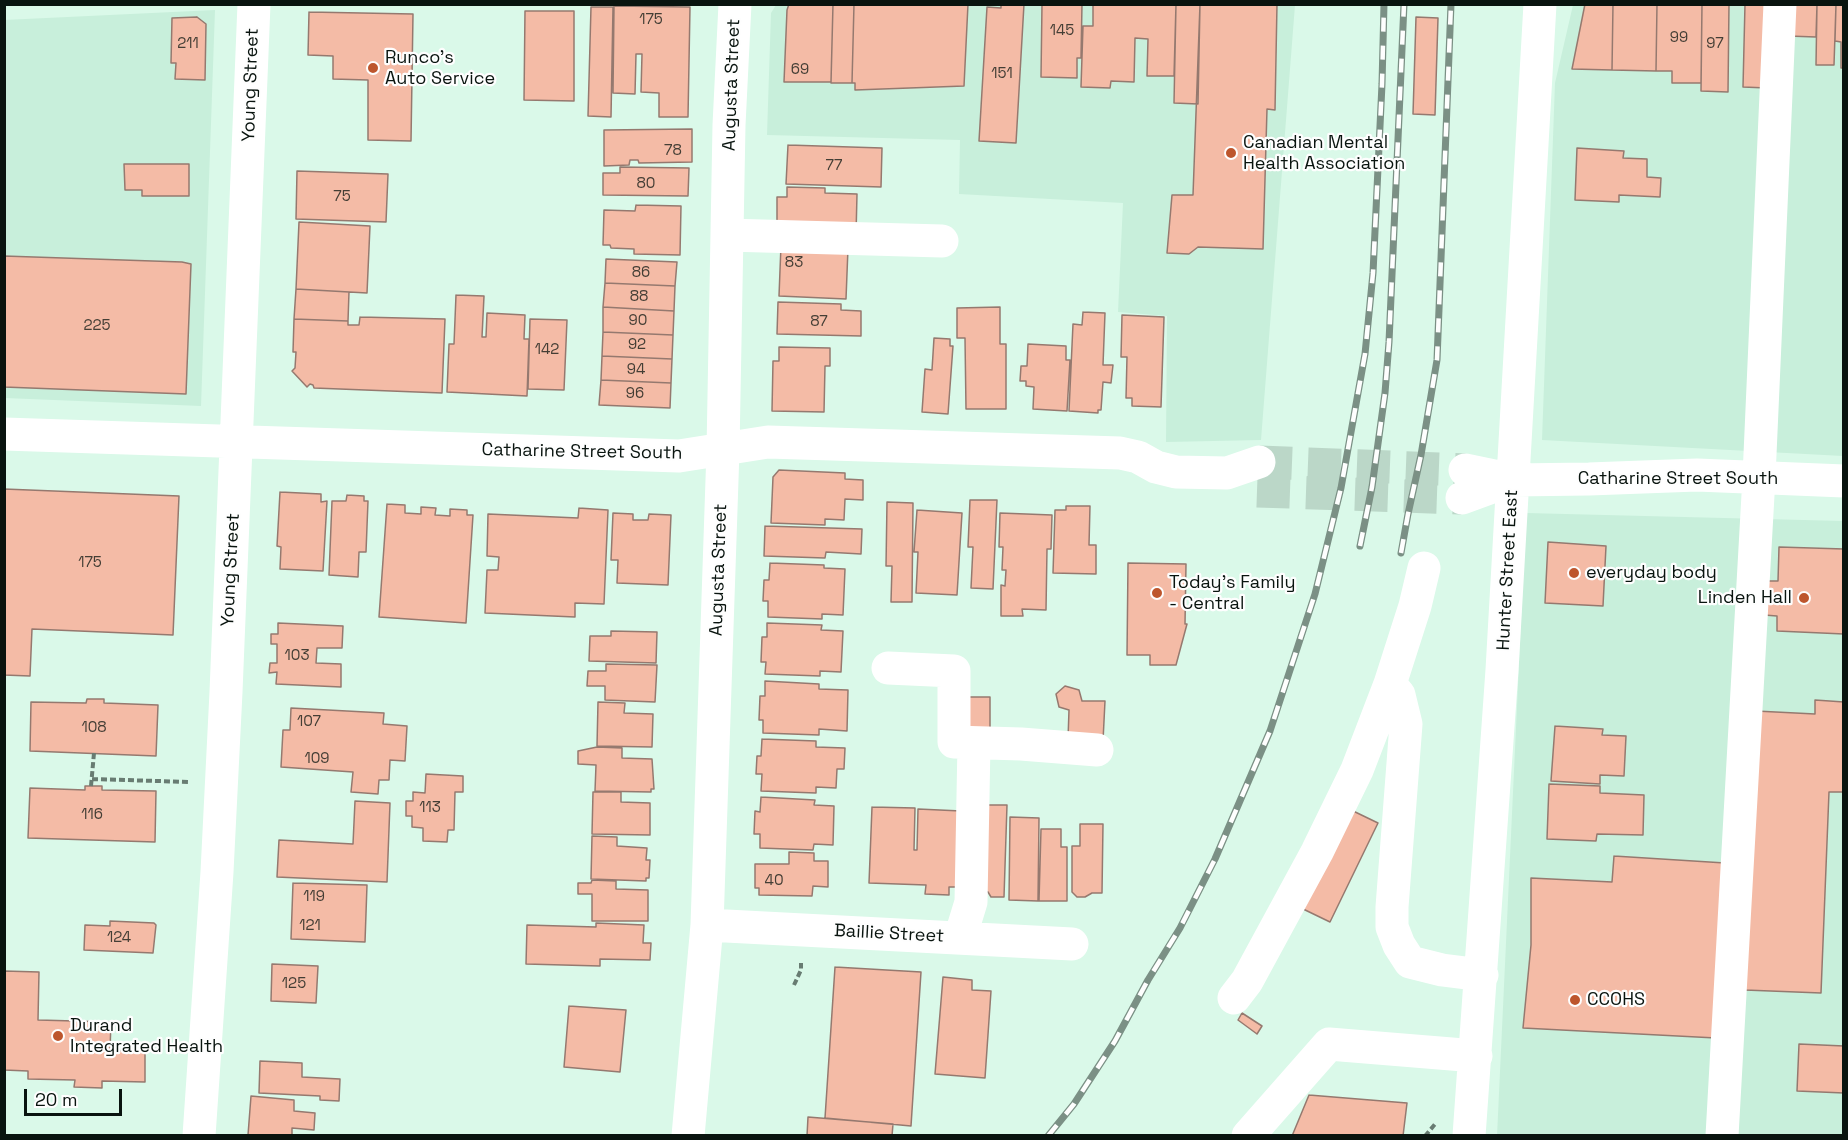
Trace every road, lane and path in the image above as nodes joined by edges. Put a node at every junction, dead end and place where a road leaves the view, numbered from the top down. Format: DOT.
graph roads {
  1 [pos="254,4"];
  2 [pos="735,4"];
  3 [pos="1540,4"];
  4 [pos="1780,4"];
  5 [pos="727,235"];
  6 [pos="942,241"];
  7 [pos="4,434"];
  8 [pos="237,441"];
  9 [pos="723,450"];
  10 [pos="1258,477"];
  11 [pos="1759,477"];
  12 [pos="1513,480"];
  13 [pos="1844,481"];
  14 [pos="1464,484"];
  15 [pos="1424,568"];
  16 [pos="888,668"];
  17 [pos="1390,684"];
  18 [pos="974,743"];
  19 [pos="1097,750"];
  20 [pos="94,753"];
  21 [pos="92,779"];
  22 [pos="221,783"];
  23 [pos="91,786"];
  24 [pos="707,925"];
  25 [pos="960,938"];
  26 [pos="1072,944"];
  27 [pos="1482,975"];
  28 [pos="1234,998"];
  29 [pos="1476,1056"];
  30 [pos="199,1136"];
  31 [pos="688,1136"];
  32 [pos="1248,1136"];
  33 [pos="1469,1136"];
  34 [pos="1722,1136"];
  1 -- 8 [label="street, Young Street"];
  2 -- 5 [label="street, Augusta Street"];
  3 -- 12 [label="street, Hunter Street East"];
  4 -- 11 [label="street"];
  5 -- 6 [label="street"];
  5 -- 9 [label="street, Augusta Street"];
  7 -- 8 [label="street, Catharine Street South"];
  8 -- 9 [label="street, Catharine Street South"];
  8 -- 22 [label="street, Young Street"];
  9 -- 10 [label="street, Catharine Street South"];
  9 -- 24 [label="street, Augusta Street"];
  11 -- 12 [label="street, Catharine Street South"];
  11 -- 13 [label="street, Catharine Street South"];
  11 -- 34 [label="street"];
  12 -- 14 [label="street, Catharine Street South"];
  12 -- 27 [label="street, Hunter Street East"];
  15 -- 17 [label="street"];
  16 -- 18 [label="street"];
  17 -- 27 [label="street"];
  17 -- 28 [label="street"];
  18 -- 19 [label="street"];
  18 -- 25 [label="street"];
  20 -- 21 [label="path"];
  21 -- 22 [label="path"];
  21 -- 23 [label="path"];
  22 -- 30 [label="street, Young Street"];
  24 -- 25 [label="street, Baillie Street"];
  24 -- 31 [label="street, Augusta Street"];
  25 -- 26 [label="street, Baillie Street"];
  27 -- 29 [label="street, Hunter Street East"];
  29 -- 32 [label="street"];
  29 -- 33 [label="street, Hunter Street East"];
}
